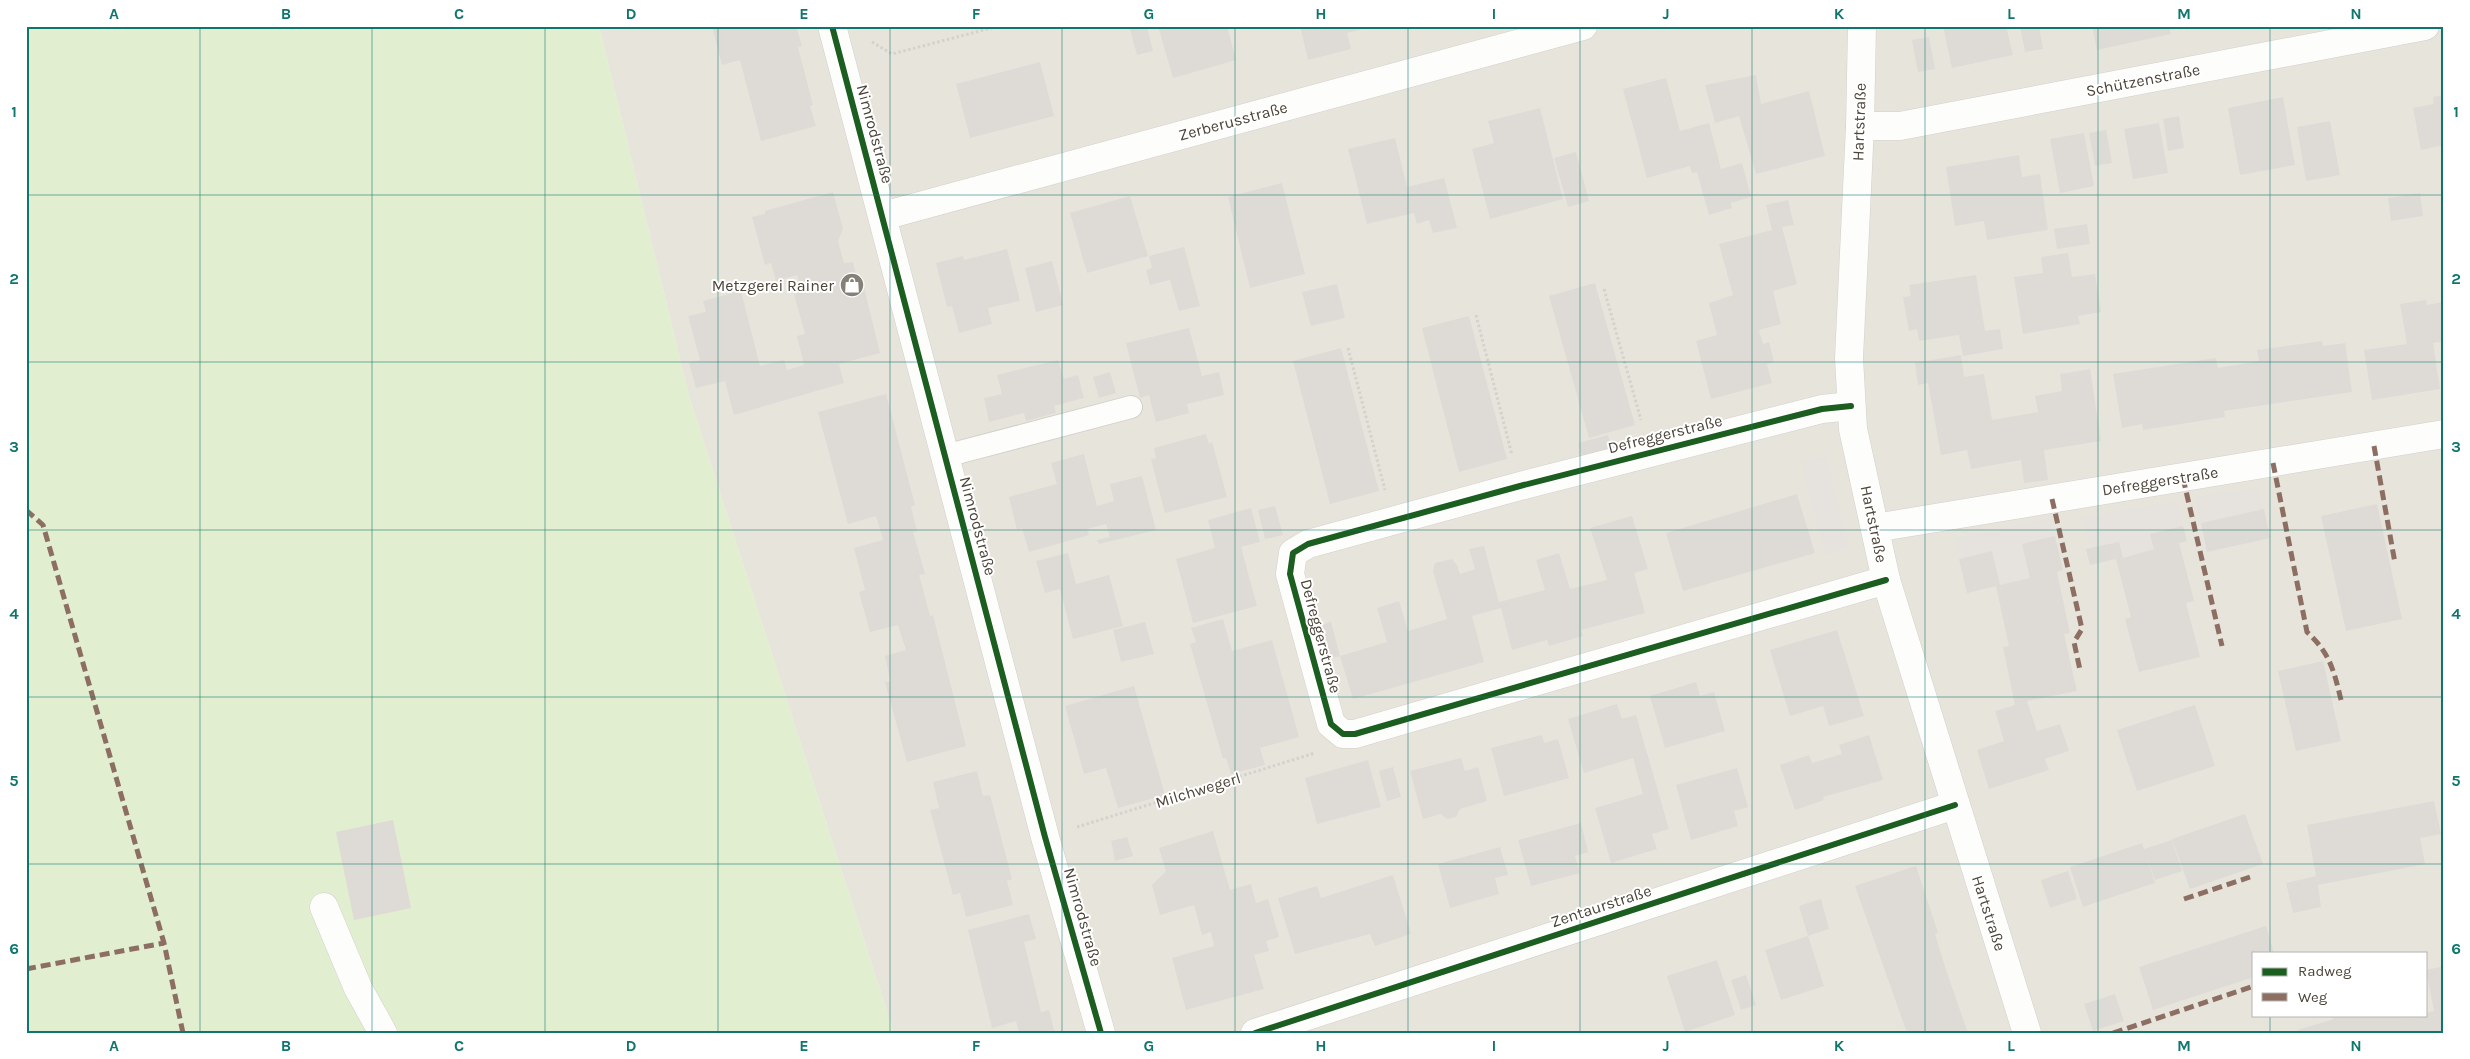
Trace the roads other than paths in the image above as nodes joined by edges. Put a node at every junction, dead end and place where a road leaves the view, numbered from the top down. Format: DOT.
graph roads {
  1 [pos="1583,26"];
  2 [pos="1862,26"];
  3 [pos="2425,26"];
  4 [pos="834,34"];
  5 [pos="1860,126"];
  6 [pos="884,216"];
  7 [pos="1851,406"];
  8 [pos="1131,407"];
  9 [pos="2444,434"];
  10 [pos="945,456"];
  11 [pos="1875,528"];
  12 [pos="1886,580"];
  13 [pos="1955,805"];
  14 [pos="324,907"];
  15 [pos="384,1033"];
  16 [pos="1101,1033"];
  17 [pos="1255,1033"];
  18 [pos="2026,1033"];
  1 -- 6 [label="street, Zerberusstraße"];
  2 -- 5 [label="street, Hartstraße"];
  3 -- 5 [label="street, Schützenstraße"];
  4 -- 6 [label="street, Nimrodstraße"];
  5 -- 7 [label="street, Hartstraße"];
  6 -- 10 [label="street, Nimrodstraße"];
  7 -- 11 [label="street, Hartstraße"];
  7 -- 12 [label="street, Defreggerstraße"];
  8 -- 10 [label="lane"];
  9 -- 11 [label="street, Defreggerstraße"];
  10 -- 16 [label="street, Nimrodstraße"];
  11 -- 12 [label="street, Hartstraße"];
  12 -- 13 [label="street, Hartstraße"];
  13 -- 17 [label="street, Zentaurstraße"];
  13 -- 18 [label="street, Hartstraße"];
  14 -- 15 [label="street"];
}
